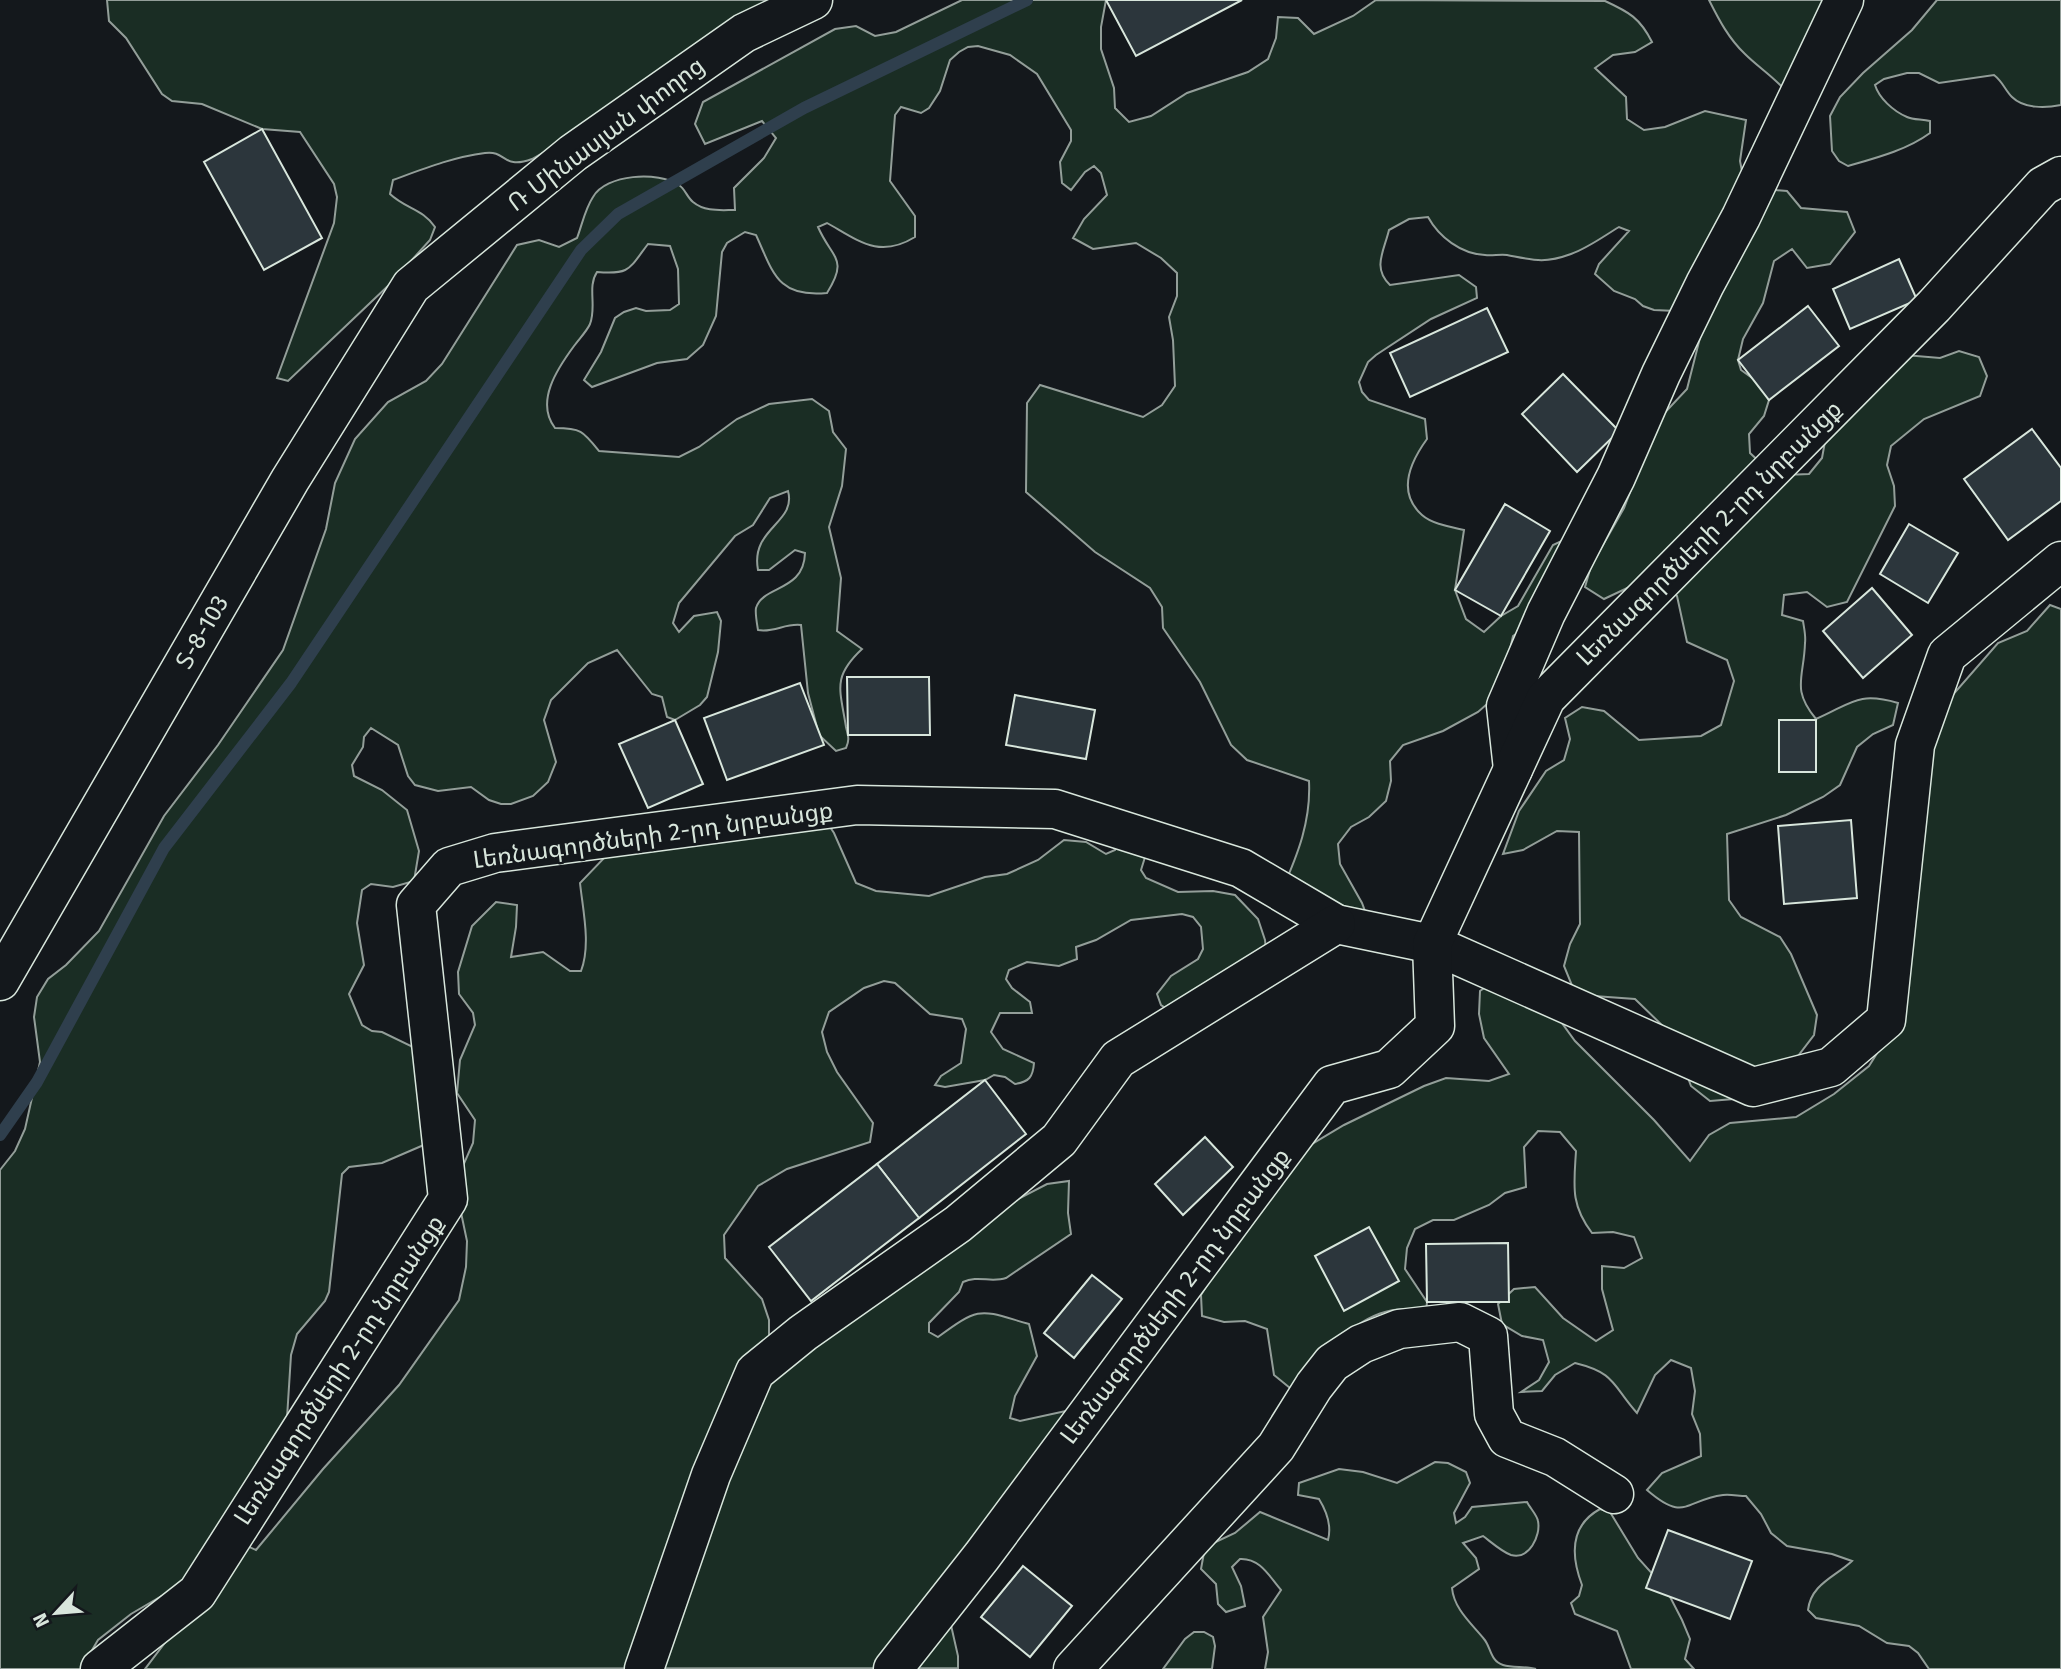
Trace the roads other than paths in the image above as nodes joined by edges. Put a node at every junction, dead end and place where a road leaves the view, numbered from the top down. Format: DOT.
graph roads {
  1 [pos="813,0"];
  2 [pos="1844,0"];
  3 [pos="2061,176"];
  4 [pos="411,286"];
  5 [pos="2061,561"];
  6 [pos="1513,769"];
  7 [pos="1336,924"];
  8 [pos="1432,944"];
  9 [pos="0,981"];
  10 [pos="1614,1494"];
  11 [pos="100,1669"];
  12 [pos="644,1669"];
  13 [pos="893,1669"];
  14 [pos="1073,1669"];
  1 -- 4 [label="street, Ռ Մինասյան փողոց / Տ-8-103"];
  2 -- 6 [label="street"];
  3 -- 6 [label="street, Լեռնագործների 2-րդ նրբանցք"];
  4 -- 9 [label="street, Տ-8-103 / Տ-8-103"];
  5 -- 8 [label="street, Լեռնագործների 2-րդ նրբանցք"];
  6 -- 8 [label="street, Լեռնագործների 2-րդ նրբանցք"];
  7 -- 8 [label="street, Լեռնագործների 2-րդ նրբանցք"];
  7 -- 11 [label="street, Լեռնագործների 2-րդ նրբանցք"];
  7 -- 12 [label="street"];
  8 -- 13 [label="street, Լեռնագործների 2-րդ նրբանցք"];
  10 -- 14 [label="street"];
}
